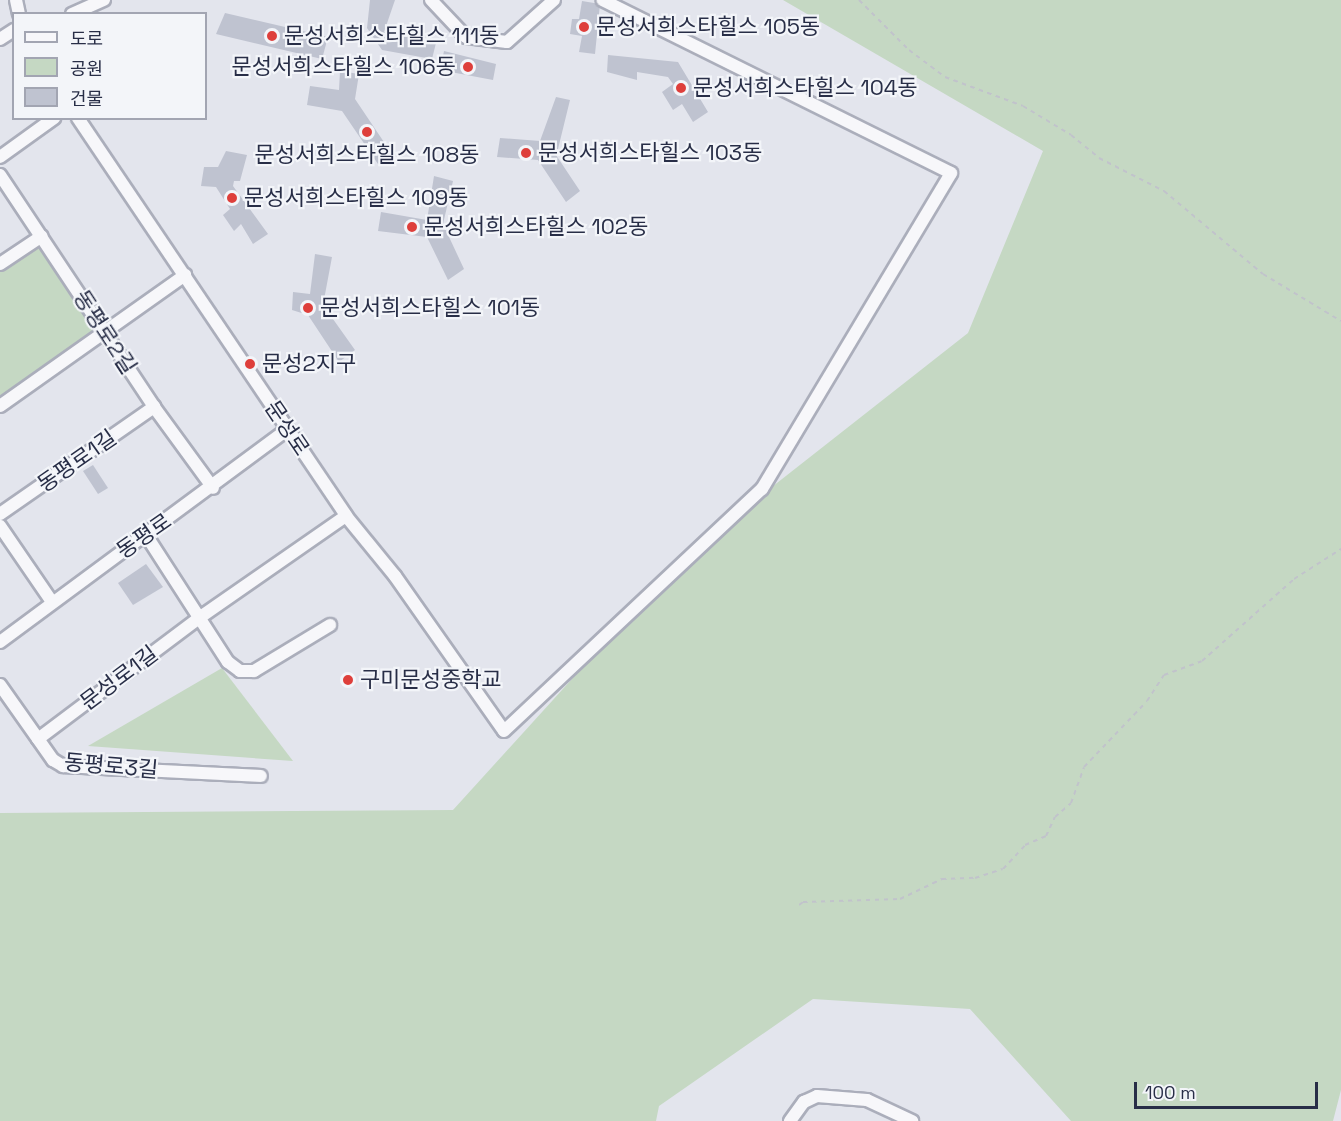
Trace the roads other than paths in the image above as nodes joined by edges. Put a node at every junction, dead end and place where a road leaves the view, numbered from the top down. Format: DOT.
graph roads {
  1 [pos="104,0"];
  2 [pos="431,0"];
  3 [pos="554,0"];
  4 [pos="603,0"];
  5 [pos="77,12"];
  6 [pos="51,120"];
  7 [pos="79,120"];
  8 [pos="0,157"];
  9 [pos="0,176"];
  10 [pos="42,236"];
  11 [pos="0,264"];
  12 [pos="185,275"];
  13 [pos="106,333"];
  14 [pos="2,402"];
  15 [pos="154,407"];
  16 [pos="288,429"];
  17 [pos="213,488"];
  18 [pos="0,514"];
  19 [pos="345,516"];
  20 [pos="0,526"];
  21 [pos="146,535"];
  22 [pos="52,602"];
  23 [pos="199,618"];
  24 [pos="330,625"];
  25 [pos="0,642"];
  26 [pos="0,685"];
  27 [pos="38,739"];
  28 [pos="261,776"];
  29 [pos="790,1121"];
  30 [pos="912,1121"];
  1 -- 5 [label="street"];
  2 -- 3 [label="street"];
  4 -- 19 [label="street, 문성로"];
  6 -- 8 [label="street"];
  7 -- 12 [label="street, 문성로"];
  9 -- 10 [label="street, 동평로2길"];
  10 -- 11 [label="street"];
  10 -- 13 [label="street, 동평로2길"];
  12 -- 13 [label="street"];
  12 -- 16 [label="street, 문성로"];
  13 -- 14 [label="street"];
  13 -- 15 [label="street, 동평로2길"];
  15 -- 17 [label="street, 동평로2길"];
  15 -- 18 [label="street, 동평로1길"];
  16 -- 17 [label="street, 동평로"];
  16 -- 19 [label="street, 문성로"];
  17 -- 21 [label="street, 동평로"];
  19 -- 23 [label="street, 문성로1길"];
  20 -- 22 [label="street"];
  21 -- 22 [label="street, 동평로"];
  21 -- 23 [label="street"];
  22 -- 25 [label="street, 동평로"];
  23 -- 24 [label="street"];
  23 -- 27 [label="street, 문성로1길"];
  26 -- 27 [label="street, 동평로3길"];
  27 -- 28 [label="street, 동평로3길"];
  29 -- 30 [label="street"];
}
